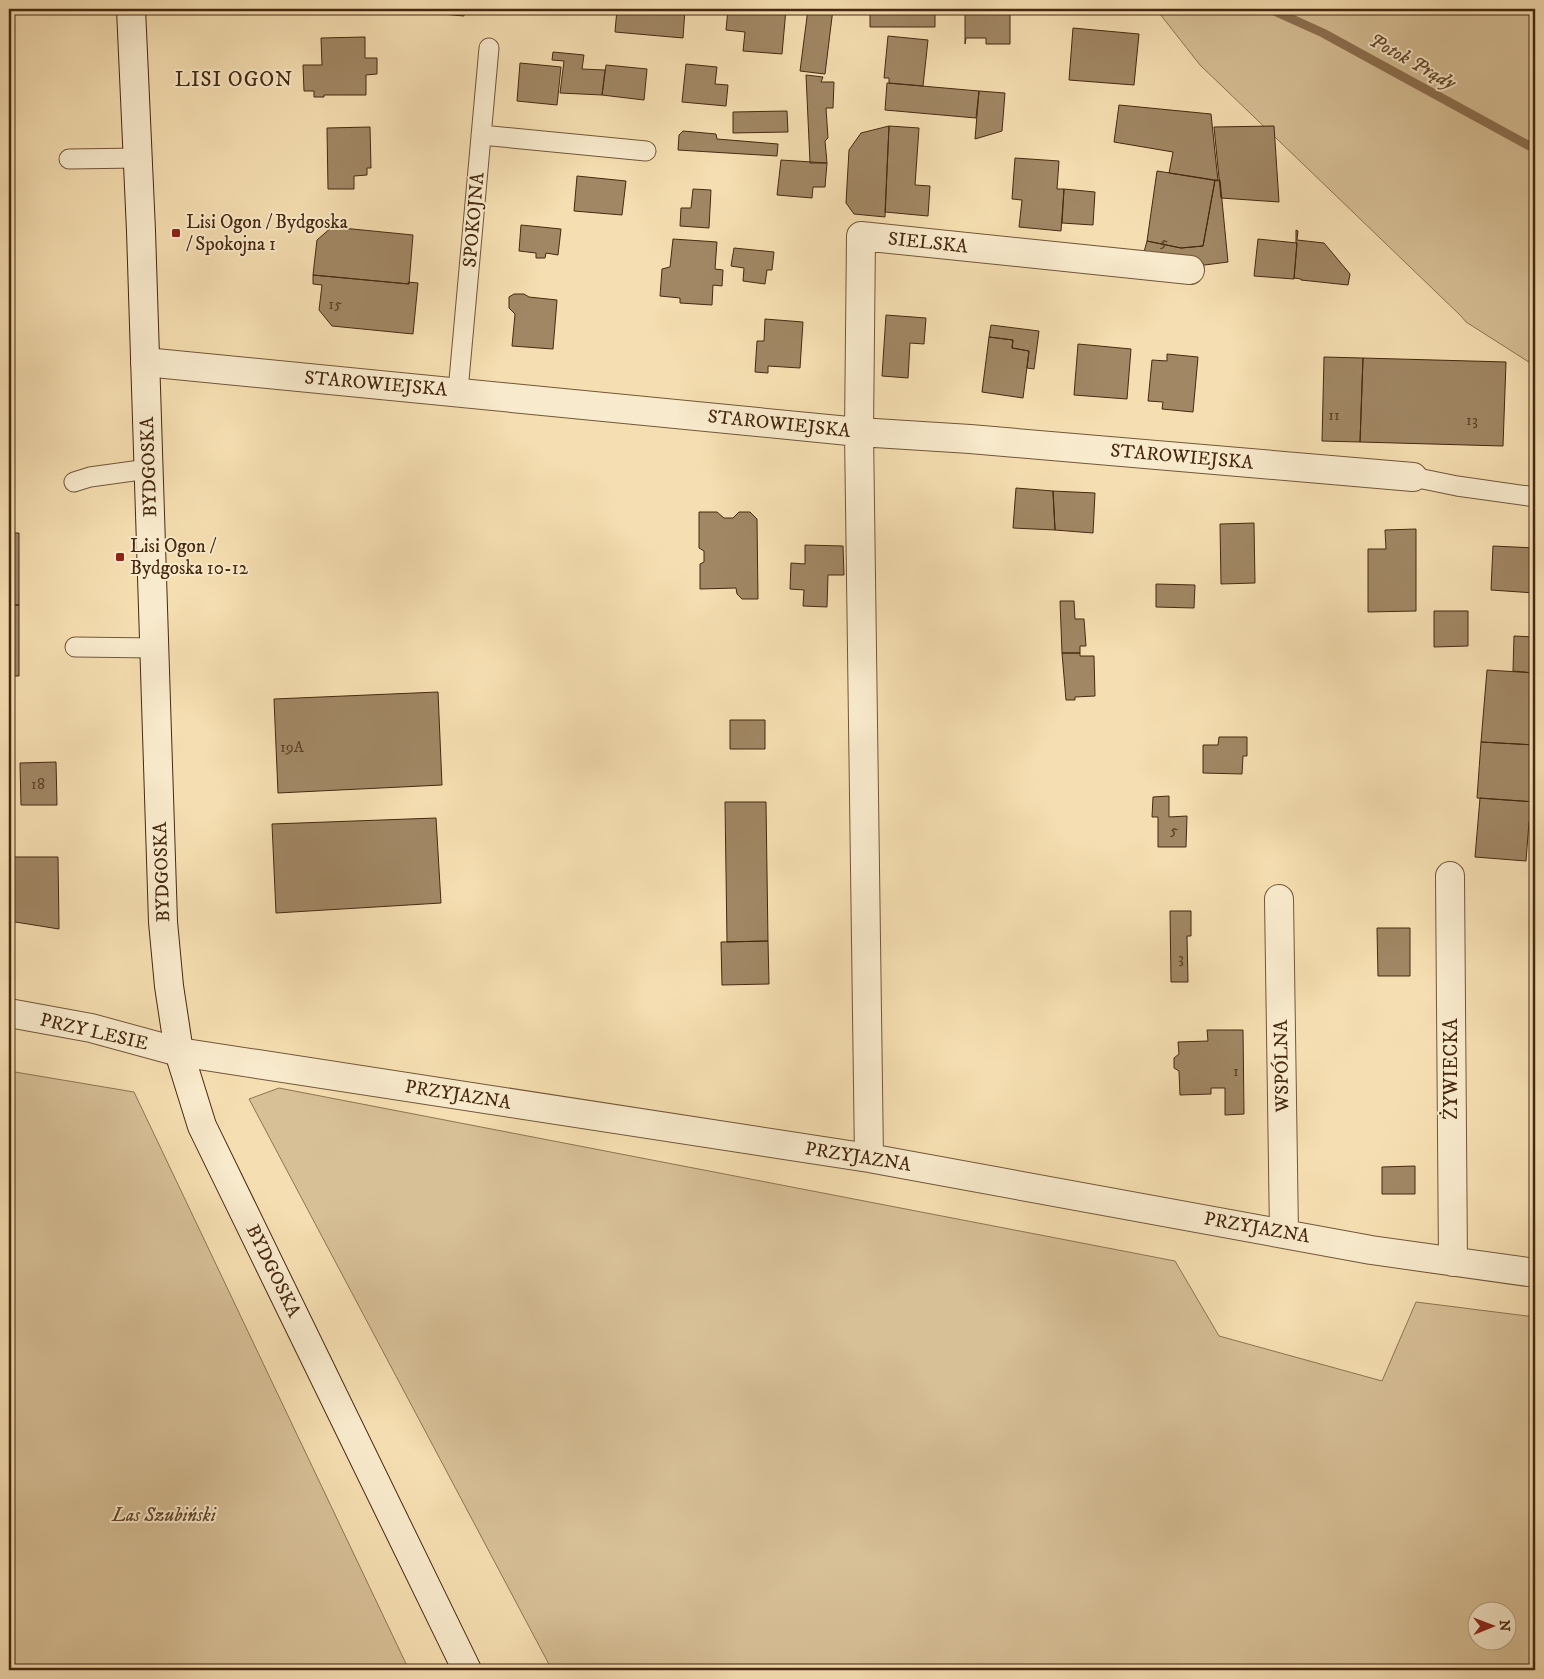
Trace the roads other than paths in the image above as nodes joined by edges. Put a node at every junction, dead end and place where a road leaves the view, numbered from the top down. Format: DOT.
graph roads {
  1 [pos="131,9"];
  2 [pos="489,48"];
  3 [pos="481,135"];
  4 [pos="646,151"];
  5 [pos="138,158"];
  6 [pos="69,159"];
  7 [pos="1190,270"];
  8 [pos="145,362"];
  9 [pos="458,391"];
  10 [pos="859,432"];
  11 [pos="148,469"];
  12 [pos="1413,477"];
  13 [pos="74,482"];
  14 [pos="1535,497"];
  15 [pos="75,647"];
  16 [pos="155,648"];
  17 [pos="1450,876"];
  18 [pos="1280,899"];
  19 [pos="9,1013"];
  20 [pos="179,1052"];
  21 [pos="869,1158"];
  22 [pos="1284,1233"];
  23 [pos="1453,1262"];
  24 [pos="1535,1273"];
  25 [pos="467,1670"];
  1 -- 5 [label="street, BYDGOSKA"];
  2 -- 3 [label="lane, SPOKOJNA"];
  3 -- 4 [label="lane"];
  3 -- 9 [label="lane, SPOKOJNA"];
  5 -- 6 [label="lane"];
  5 -- 8 [label="street, BYDGOSKA"];
  7 -- 10 [label="street, SIELSKA"];
  8 -- 9 [label="street, STAROWIEJSKA"];
  8 -- 11 [label="street, BYDGOSKA"];
  9 -- 10 [label="street, STAROWIEJSKA"];
  10 -- 12 [label="street, STAROWIEJSKA"];
  10 -- 21 [label="street"];
  11 -- 13 [label="lane"];
  11 -- 16 [label="street, BYDGOSKA"];
  12 -- 14 [label="lane"];
  15 -- 16 [label="lane"];
  16 -- 20 [label="street, BYDGOSKA"];
  17 -- 23 [label="street, ŻYWIECKA"];
  18 -- 22 [label="street, WSPÓLNA"];
  19 -- 20 [label="street, PRZY LESIE"];
  20 -- 21 [label="street, PRZYJAZNA"];
  20 -- 25 [label="street, BYDGOSKA"];
  21 -- 22 [label="street, PRZYJAZNA"];
  22 -- 23 [label="street, PRZYJAZNA"];
  23 -- 24 [label="street, PRZYJAZNA"];
}
